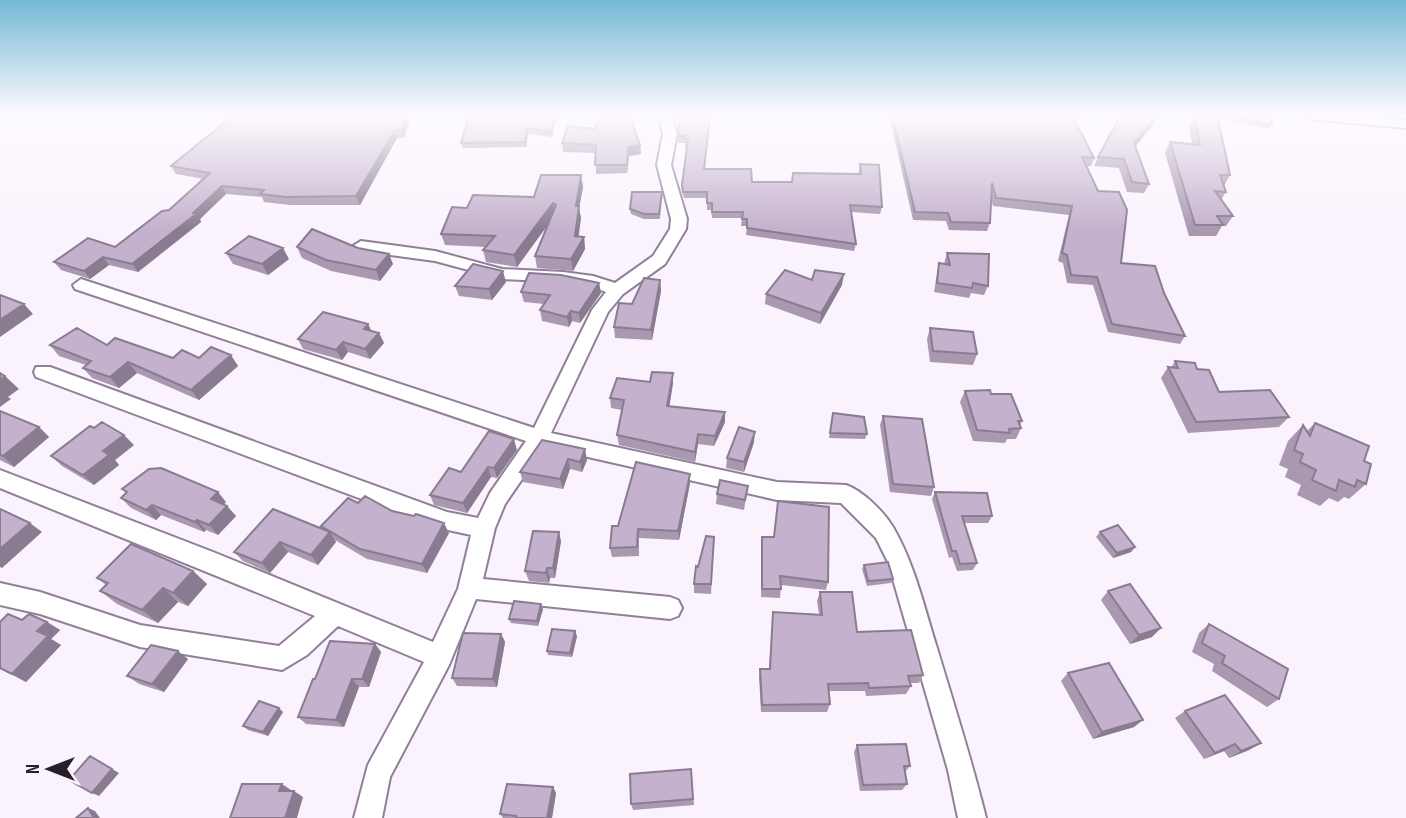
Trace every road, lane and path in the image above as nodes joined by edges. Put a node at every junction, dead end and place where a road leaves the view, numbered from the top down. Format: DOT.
graph roads {
  1 [pos="668,153"];
  2 [pos="361,246"];
  3 [pos="81,285"];
  4 [pos="618,290"];
  5 [pos="43,372"];
  6 [pos="539,438"];
  7 [pos="0,479"];
  8 [pos="484,528"];
  9 [pos="469,589"];
  10 [pos="0,594"];
  11 [pos="670,608"];
  12 [pos="334,614"];
  13 [pos="440,657"];
  14 [pos="368,818"];
  15 [pos="972,818"];
  1 -- 4 [label="street"];
  2 -- 4 [label="street"];
  3 -- 6 [label="street"];
  4 -- 6 [label="street"];
  5 -- 8 [label="street"];
  6 -- 8 [label="street"];
  6 -- 15 [label="street"];
  7 -- 12 [label="street"];
  8 -- 9 [label="street"];
  9 -- 11 [label="street"];
  9 -- 13 [label="street"];
  10 -- 12 [label="street"];
  12 -- 13 [label="street"];
  13 -- 14 [label="street"];
}
